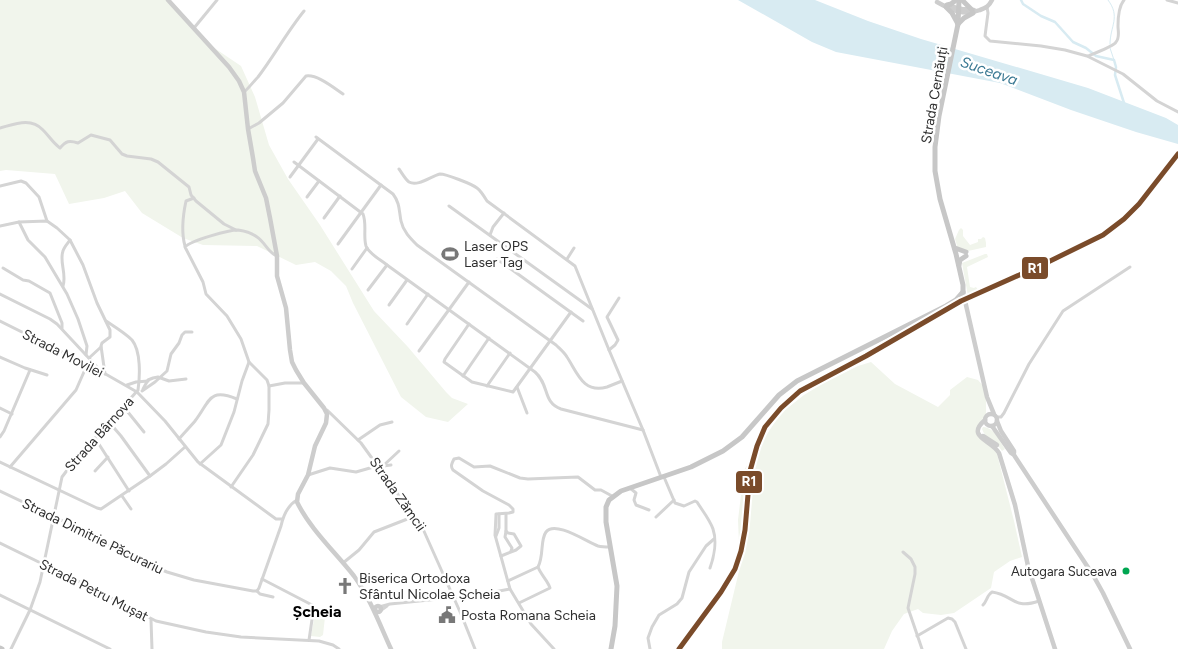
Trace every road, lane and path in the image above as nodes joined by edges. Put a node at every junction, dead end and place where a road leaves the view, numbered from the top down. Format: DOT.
graph roads {
  1 [pos="168,0"];
  2 [pos="217,0"];
  3 [pos="932,0"];
  4 [pos="959,0"];
  5 [pos="992,0"];
  6 [pos="1124,0"];
  7 [pos="1167,0"];
  8 [pos="1178,3"];
  9 [pos="946,6"];
  10 [pos="987,7"];
  11 [pos="959,10"];
  12 [pos="974,11"];
  13 [pos="304,12"];
  14 [pos="958,24"];
  15 [pos="194,28"];
  16 [pos="1092,54"];
  17 [pos="244,92"];
  18 [pos="343,94"];
  19 [pos="1178,112"];
  20 [pos="0,128"];
  21 [pos="248,129"];
  22 [pos="294,162"];
  23 [pos="298,166"];
  24 [pos="399,169"];
  25 [pos="290,176"];
  26 [pos="319,181"];
  27 [pos="381,184"];
  28 [pos="0,186"];
  29 [pos="340,196"];
  30 [pos="307,197"];
  31 [pos="194,198"];
  32 [pos="940,199"];
  33 [pos="449,206"];
  34 [pos="361,212"];
  35 [pos="504,213"];
  36 [pos="324,218"];
  37 [pos="47,221"];
  38 [pos="19,222"];
  39 [pos="0,226"];
  40 [pos="237,230"];
  41 [pos="490,235"];
  42 [pos="70,240"];
  43 [pos="338,244"];
  44 [pos="185,247"];
  45 [pos="367,248"];
  46 [pos="574,248"];
  47 [pos="955,248"];
  48 [pos="277,256"];
  49 [pos="497,259"];
  50 [pos="567,259"];
  51 [pos="387,265"];
  52 [pos="959,266"];
  53 [pos="1130,267"];
  54 [pos="3,268"];
  55 [pos="352,269"];
  56 [pos="407,280"];
  57 [pos="469,282"];
  58 [pos="63,286"];
  59 [pos="368,290"];
  60 [pos="963,292"];
  61 [pos="0,294"];
  62 [pos="428,294"];
  63 [pos="619,298"];
  64 [pos="389,305"];
  65 [pos="449,309"];
  66 [pos="593,309"];
  67 [pos="571,312"];
  68 [pos="0,321"];
  69 [pos="583,321"];
  70 [pos="106,322"];
  71 [pos="407,324"];
  72 [pos="469,324"];
  73 [pos="62,328"];
  74 [pos="192,332"];
  75 [pos="489,338"];
  76 [pos="550,340"];
  77 [pos="101,346"];
  78 [pos="609,350"];
  79 [pos="419,351"];
  80 [pos="510,353"];
  81 [pos="0,357"];
  82 [pos="87,357"];
  83 [pos="249,362"];
  84 [pos="87,365"];
  85 [pos="530,368"];
  86 [pos="30,370"];
  87 [pos="103,373"];
  88 [pos="47,375"];
  89 [pos="463,376"];
  90 [pos="160,378"];
  91 [pos="186,379"];
  92 [pos="148,380"];
  93 [pos="622,381"];
  94 [pos="138,382"];
  95 [pos="304,382"];
  96 [pos="127,386"];
  97 [pos="269,386"];
  98 [pos="487,386"];
  99 [pos="517,387"];
  100 [pos="140,392"];
  101 [pos="987,397"];
  102 [pos="237,399"];
  103 [pos="123,406"];
  104 [pos="0,408"];
  105 [pos="324,408"];
  106 [pos="527,413"];
  107 [pos="12,414"];
  108 [pos="333,416"];
  109 [pos="996,418"];
  110 [pos="987,421"];
  111 [pos="109,422"];
  112 [pos="392,422"];
  113 [pos="326,423"];
  114 [pos="643,430"];
  115 [pos="144,432"];
  116 [pos="0,438"];
  117 [pos="95,438"];
  118 [pos="179,439"];
  119 [pos="358,440"];
  120 [pos="185,447"];
  121 [pos="1009,450"];
  122 [pos="400,451"];
  123 [pos="1002,453"];
  124 [pos="1014,455"];
  125 [pos="108,457"];
  126 [pos="0,462"];
  127 [pos="1002,462"];
  128 [pos="200,464"];
  129 [pos="390,465"];
  130 [pos="383,466"];
  131 [pos="378,467"];
  132 [pos="10,468"];
  133 [pos="95,471"];
  134 [pos="308,475"];
  135 [pos="150,476"];
  136 [pos="662,476"];
  137 [pos="231,487"];
  138 [pos="629,488"];
  139 [pos="58,490"];
  140 [pos="129,491"];
  141 [pos="0,492"];
  142 [pos="122,496"];
  143 [pos="612,496"];
  144 [pos="297,500"];
  145 [pos="674,500"];
  146 [pos="131,509"];
  147 [pos="649,510"];
  148 [pos="506,514"];
  149 [pos="53,516"];
  150 [pos="415,516"];
  151 [pos="656,517"];
  152 [pos="282,519"];
  153 [pos="506,531"];
  154 [pos="714,539"];
  155 [pos="0,543"];
  156 [pos="610,547"];
  157 [pos="511,552"];
  158 [pos="903,552"];
  159 [pos="501,556"];
  160 [pos="343,563"];
  161 [pos="44,564"];
  162 [pos="538,567"];
  163 [pos="710,568"];
  164 [pos="262,579"];
  165 [pos="508,581"];
  166 [pos="449,588"];
  167 [pos="510,589"];
  168 [pos="257,591"];
  169 [pos="0,595"];
  170 [pos="274,597"];
  171 [pos="464,597"];
  172 [pos="453,598"];
  173 [pos="444,599"];
  174 [pos="1039,601"];
  175 [pos="518,604"];
  176 [pos="983,604"];
  177 [pos="457,606"];
  178 [pos="30,610"];
  179 [pos="377,610"];
  180 [pos="151,619"];
  181 [pos="917,636"];
  182 [pos="309,640"];
  183 [pos="11,649"];
  184 [pos="110,649"];
  185 [pos="152,649"];
  186 [pos="339,649"];
  187 [pos="391,649"];
  188 [pos="474,649"];
  189 [pos="554,649"];
  190 [pos="611,649"];
  191 [pos="650,649"];
  192 [pos="922,649"];
  193 [pos="966,649"];
  194 [pos="1055,649"];
  195 [pos="1130,649"];
  1 -- 15 [label="main road"];
  2 -- 15 [label="street"];
  3 -- 9 [label="main road"];
  4 -- 9 [label="main road"];
  4 -- 11 [label="main road, Strada Cernăuți"];
  4 -- 12 [label="main road"];
  5 -- 10 [label="main road"];
  6 -- 16 [label="street"];
  7 -- 8 [label="street"];
  9 -- 11 [label="main road"];
  9 -- 14 [label="main road"];
  10 -- 12 [label="main road"];
  10 -- 16 [label="street"];
  11 -- 12 [label="main road"];
  11 -- 14 [label="main road, Strada Cernăuți"];
  12 -- 14 [label="main road"];
  13 -- 17 [label="street"];
  14 -- 32 [label="main road, Strada Cernăuți"];
  15 -- 17 [label="main road"];
  16 -- 19 [label="street"];
  17 -- 21 [label="main road, Strada Zămcii"];
  18 -- 21 [label="street"];
  20 -- 31 [label="street"];
  21 -- 48 [label="main road, Strada Zămcii"];
  22 -- 23 [label="street"];
  23 -- 25 [label="street"];
  23 -- 26 [label="street"];
  23 -- 27 [label="street"];
  24 -- 35 [label="street"];
  26 -- 29 [label="street"];
  26 -- 30 [label="street"];
  27 -- 34 [label="street"];
  27 -- 57 [label="street"];
  28 -- 37 [label="street"];
  29 -- 34 [label="street"];
  29 -- 36 [label="street"];
  31 -- 40 [label="street"];
  31 -- 44 [label="street"];
  32 -- 47 [label="main road, Strada Cernăuți"];
  32 -- 60 [label="main road, Strada Cernăuți"];
  33 -- 41 [label="street"];
  34 -- 43 [label="street"];
  34 -- 45 [label="street"];
  35 -- 41 [label="street"];
  35 -- 50 [label="street"];
  37 -- 38 [label="street"];
  37 -- 42 [label="street"];
  38 -- 39 [label="street"];
  38 -- 58 [label="street"];
  40 -- 44 [label="street"];
  40 -- 48 [label="street"];
  41 -- 66 [label="street"];
  42 -- 58 [label="street"];
  42 -- 70 [label="street"];
  44 -- 83 [label="street"];
  45 -- 51 [label="street"];
  45 -- 55 [label="street"];
  46 -- 50 [label="street"];
  47 -- 52 [label="main road, Strada Cernăuți"];
  47 -- 52 [label="main road"];
  48 -- 95 [label="main road, Strada Zămcii"];
  49 -- 67 [label="street"];
  50 -- 66 [label="street"];
  51 -- 56 [label="street"];
  51 -- 59 [label="street"];
  52 -- 60 [label="main road, Strada Cernăuți"];
  53 -- 109 [label="street"];
  54 -- 73 [label="street"];
  56 -- 62 [label="street"];
  56 -- 64 [label="street"];
  57 -- 65 [label="street"];
  57 -- 76 [label="street"];
  58 -- 82 [label="street"];
  60 -- 101 [label="main road, Strada Cernăuți"];
  60 -- 136 [label="main road"];
  61 -- 73 [label="street"];
  62 -- 65 [label="street"];
  62 -- 71 [label="street"];
  63 -- 78 [label="street"];
  65 -- 72 [label="street"];
  65 -- 79 [label="street"];
  66 -- 78 [label="street"];
  67 -- 69 [label="street"];
  67 -- 76 [label="street"];
  68 -- 84 [label="street, Strada Movilei"];
  70 -- 77 [label="street"];
  70 -- 94 [label="street"];
  72 -- 75 [label="street"];
  72 -- 89 [label="street"];
  73 -- 82 [label="street"];
  74 -- 90 [label="street"];
  75 -- 80 [label="street"];
  75 -- 89 [label="street"];
  76 -- 85 [label="street"];
  76 -- 93 [label="street"];
  77 -- 82 [label="street"];
  77 -- 87 [label="street"];
  78 -- 93 [label="street"];
  80 -- 85 [label="street"];
  80 -- 98 [label="street"];
  81 -- 86 [label="street"];
  82 -- 87 [label="street"];
  83 -- 97 [label="street"];
  83 -- 102 [label="street"];
  84 -- 87 [label="street, Strada Movilei"];
  84 -- 132 [label="street"];
  85 -- 99 [label="street"];
  85 -- 114 [label="street"];
  86 -- 88 [label="street"];
  86 -- 107 [label="street"];
  87 -- 96 [label="street, Strada Movilei"];
  89 -- 98 [label="street"];
  90 -- 91 [label="street"];
  90 -- 92 [label="street"];
  90 -- 100 [label="street"];
  92 -- 94 [label="street"];
  92 -- 100 [label="street"];
  93 -- 114 [label="street"];
  94 -- 96 [label="street"];
  94 -- 100 [label="street"];
  95 -- 97 [label="street"];
  95 -- 105 [label="main road, Strada Zămcii"];
  96 -- 100 [label="street, Strada Movilei"];
  97 -- 137 [label="street"];
  98 -- 99 [label="street"];
  99 -- 106 [label="street"];
  100 -- 103 [label="street, Strada Bârnova"];
  100 -- 118 [label="street, Strada Movilei"];
  101 -- 109 [label="main road, Strada Cernăuți"];
  101 -- 110 [label="main road, Strada Cernăuți"];
  102 -- 118 [label="street"];
  102 -- 128 [label="street"];
  103 -- 111 [label="street, Strada Bârnova"];
  103 -- 115 [label="street"];
  104 -- 107 [label="street"];
  105 -- 108 [label="street, Strada Zămcii"];
  105 -- 113 [label="main road, Strada Zămcii"];
  107 -- 116 [label="street"];
  108 -- 113 [label="street"];
  108 -- 119 [label="street, Strada Zămcii"];
  109 -- 110 [label="main road"];
  109 -- 110 [label="main road"];
  109 -- 124 [label="main road, Strada Cernăuți"];
  110 -- 121 [label="main road"];
  110 -- 123 [label="main road, Strada Cernăuți"];
  110 -- 127 [label="main road, Strada Cernăuți"];
  111 -- 117 [label="street, Strada Bârnova"];
  111 -- 135 [label="street"];
  112 -- 119 [label="street"];
  113 -- 134 [label="main road"];
  114 -- 136 [label="street"];
  117 -- 125 [label="street"];
  117 -- 139 [label="street, Strada Bârnova"];
  118 -- 120 [label="street, Strada Movilei"];
  119 -- 131 [label="street, Strada Zămcii"];
  120 -- 128 [label="street, Strada Movilei"];
  120 -- 135 [label="street"];
  121 -- 123 [label="main road"];
  121 -- 124 [label="main road"];
  122 -- 130 [label="street"];
  123 -- 127 [label="main road, Strada Cernăuți"];
  124 -- 195 [label="main road"];
  125 -- 133 [label="street"];
  125 -- 140 [label="street"];
  126 -- 132 [label="street"];
  127 -- 174 [label="main road, Strada Cernăuți"];
  128 -- 137 [label="street, Strada Movilei"];
  129 -- 130 [label="street"];
  130 -- 131 [label="street"];
  131 -- 134 [label="street"];
  131 -- 150 [label="street, Strada Zămcii"];
  132 -- 139 [label="street"];
  134 -- 144 [label="main road"];
  135 -- 140 [label="street"];
  136 -- 138 [label="main road"];
  136 -- 145 [label="street"];
  137 -- 152 [label="street, Strada Movilei"];
  138 -- 143 [label="main road"];
  138 -- 147 [label="street"];
  139 -- 142 [label="street"];
  139 -- 149 [label="street, Strada Bârnova"];
  140 -- 142 [label="street"];
  141 -- 149 [label="street, Strada Dimitrie Păcurariu"];
  142 -- 146 [label="street"];
  143 -- 148 [label="street"];
  143 -- 156 [label="main road"];
  144 -- 152 [label="street"];
  144 -- 160 [label="main road"];
  145 -- 151 [label="street"];
  145 -- 154 [label="street"];
  148 -- 153 [label="street"];
  148 -- 159 [label="street"];
  149 -- 161 [label="street, Strada Bârnova"];
  149 -- 168 [label="street, Strada Dimitrie Păcurariu"];
  150 -- 160 [label="street"];
  150 -- 166 [label="street, Strada Zămcii"];
  152 -- 164 [label="street"];
  153 -- 157 [label="street"];
  153 -- 157 [label="street"];
  154 -- 163 [label="street"];
  154 -- 191 [label="street"];
  155 -- 161 [label="street, Strada Petru Mușat"];
  156 -- 162 [label="street"];
  156 -- 190 [label="main road"];
  157 -- 159 [label="street"];
  158 -- 181 [label="street"];
  159 -- 165 [label="street"];
  160 -- 179 [label="main road"];
  161 -- 178 [label="street, Strada Bârnova"];
  161 -- 180 [label="street, Strada Petru Mușat"];
  162 -- 165 [label="street"];
  162 -- 175 [label="street"];
  164 -- 168 [label="street"];
  164 -- 182 [label="street"];
  165 -- 167 [label="street"];
  166 -- 172 [label="street, Strada Zămcii"];
  166 -- 173 [label="street"];
  167 -- 171 [label="street"];
  167 -- 175 [label="street"];
  168 -- 170 [label="street, Strada Dimitrie Păcurariu"];
  169 -- 178 [label="street"];
  171 -- 172 [label="street"];
  171 -- 177 [label="street"];
  172 -- 173 [label="street"];
  172 -- 177 [label="street, Strada Zămcii"];
  173 -- 177 [label="street"];
  173 -- 179 [label="street"];
  174 -- 176 [label="street"];
  174 -- 194 [label="main road, Strada Cernăuți"];
  175 -- 189 [label="street"];
  177 -- 188 [label="street, Strada Zămcii"];
  178 -- 183 [label="street, Strada Bârnova"];
  178 -- 184 [label="street"];
  179 -- 187 [label="main road"];
  180 -- 182 [label="street, Strada Petru Mușat"];
  180 -- 185 [label="street"];
  181 -- 192 [label="street"];
  181 -- 193 [label="street"];
  182 -- 186 [label="street, Strada Petru Mușat"];
}
